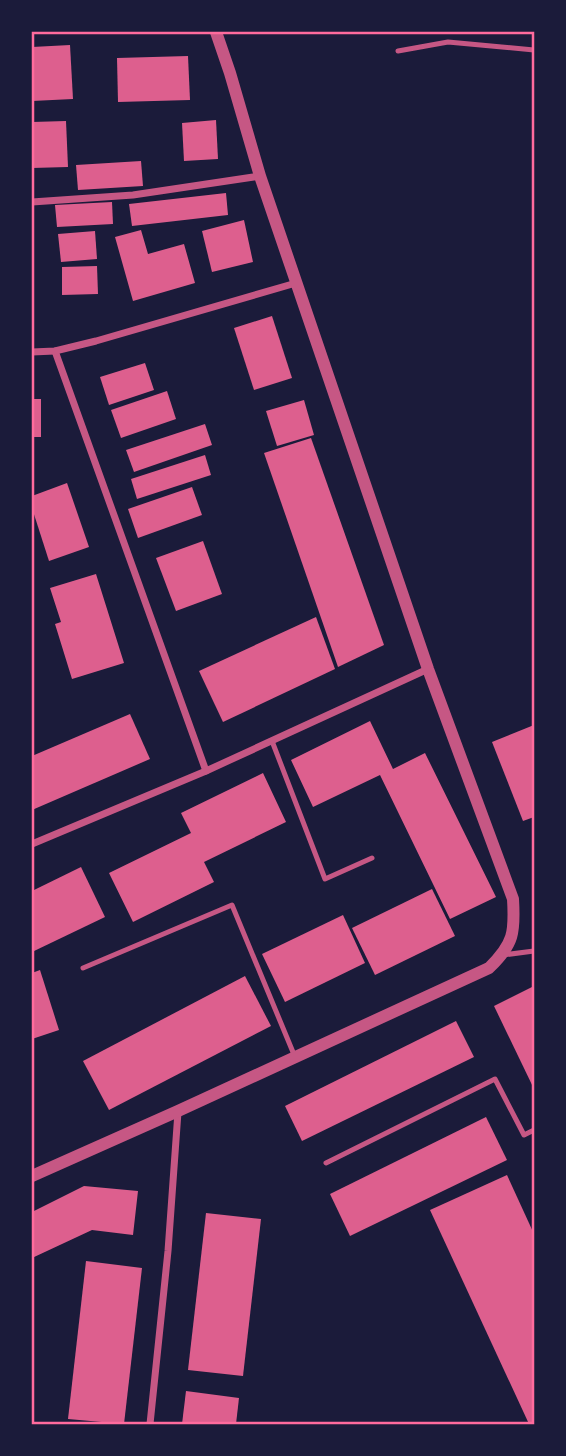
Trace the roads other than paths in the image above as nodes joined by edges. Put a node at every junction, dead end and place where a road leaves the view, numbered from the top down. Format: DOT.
graph roads {
  1 [pos="216,32"];
  2 [pos="534,50"];
  3 [pos="398,51"];
  4 [pos="260,176"];
  5 [pos="32,202"];
  6 [pos="296,283"];
  7 [pos="55,351"];
  8 [pos="32,352"];
  9 [pos="428,669"];
  10 [pos="271,741"];
  11 [pos="206,771"];
  12 [pos="32,844"];
  13 [pos="372,858"];
  14 [pos="534,951"];
  15 [pos="502,956"];
  16 [pos="83,968"];
  17 [pos="295,1057"];
  18 [pos="178,1111"];
  19 [pos="534,1130"];
  20 [pos="326,1163"];
  21 [pos="32,1176"];
  22 [pos="150,1424"];
  1 -- 4 [label="street"];
  2 -- 3 [label="lane"];
  4 -- 5 [label="street"];
  4 -- 6 [label="street"];
  6 -- 7 [label="street"];
  6 -- 9 [label="street"];
  7 -- 8 [label="street"];
  7 -- 11 [label="street"];
  9 -- 10 [label="street"];
  9 -- 15 [label="street"];
  10 -- 11 [label="street"];
  10 -- 13 [label="lane"];
  11 -- 12 [label="street"];
  14 -- 15 [label="lane"];
  15 -- 17 [label="street"];
  16 -- 17 [label="lane"];
  17 -- 18 [label="street"];
  18 -- 21 [label="street"];
  18 -- 22 [label="street"];
  19 -- 20 [label="lane"];
}
